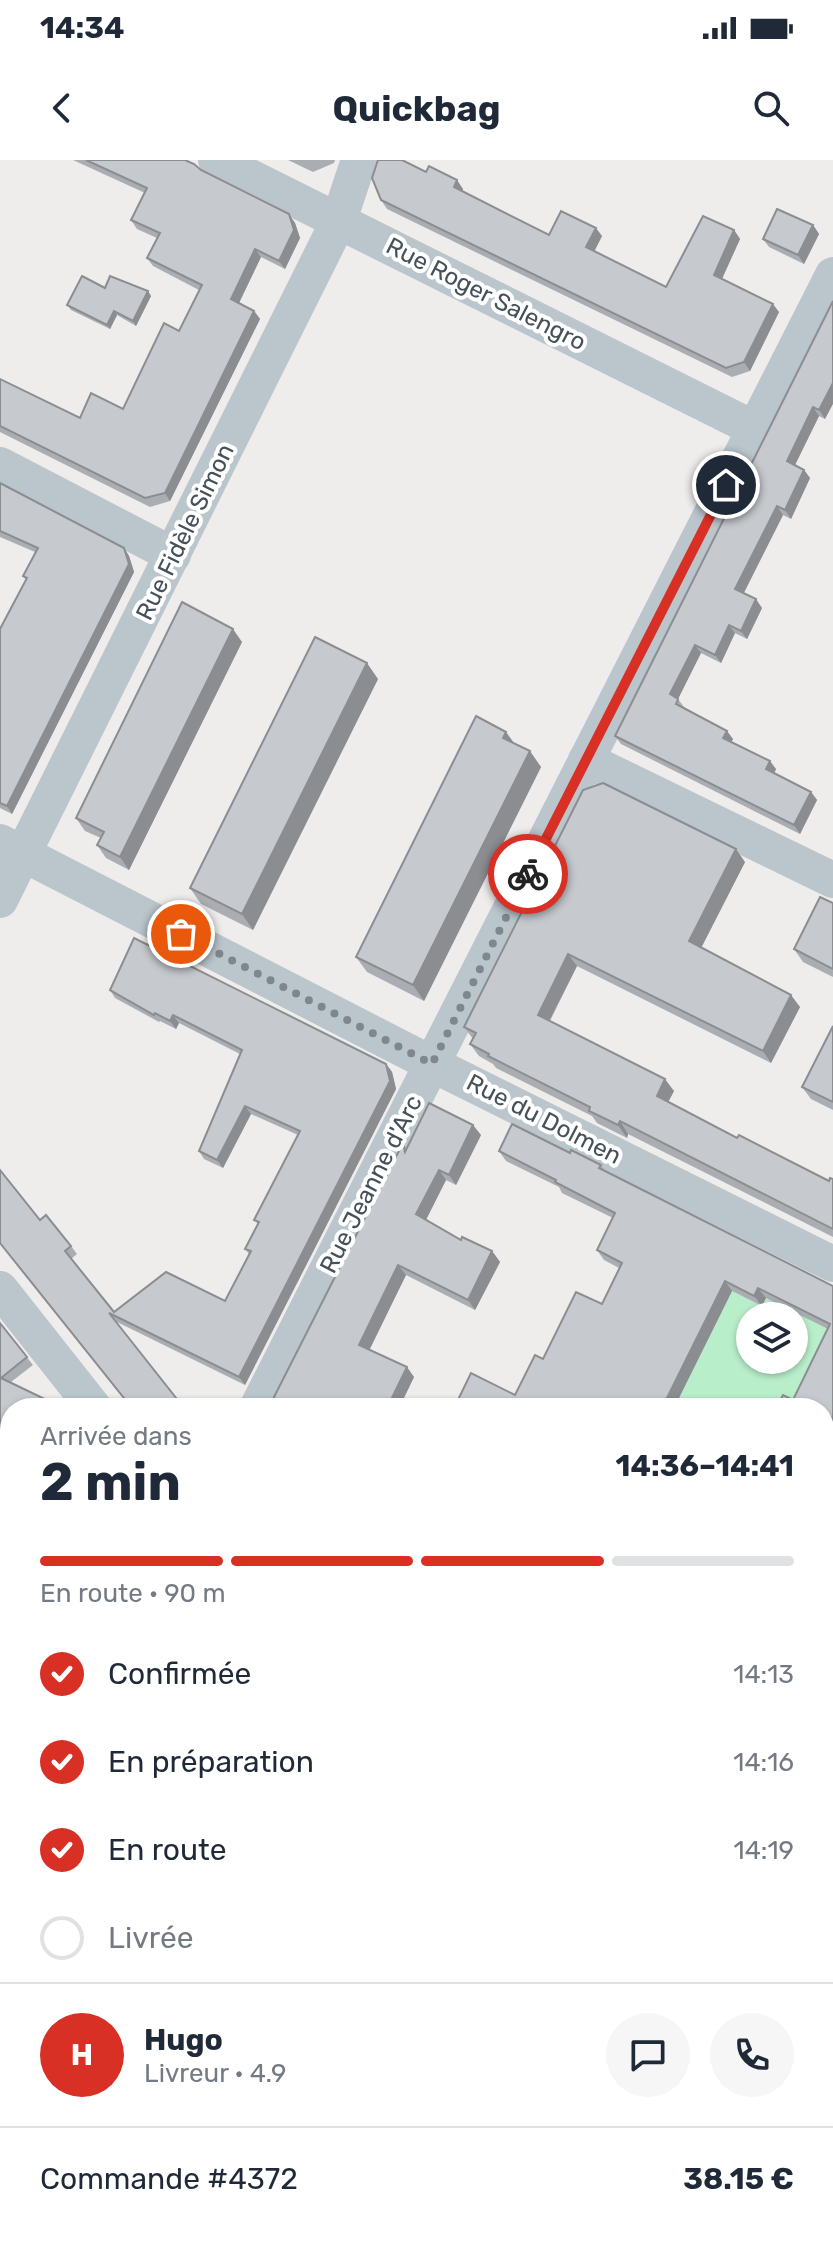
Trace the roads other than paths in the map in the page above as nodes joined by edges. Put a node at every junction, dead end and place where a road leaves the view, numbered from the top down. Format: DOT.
graph roads {
  1 [pos="216,160"];
  2 [pos="359,160"];
  3 [pos="339,220"];
  4 [pos="833,275"];
  5 [pos="755,429"];
  6 [pos="0,465"];
  7 [pos="173,555"];
  8 [pos="586,760"];
  9 [pos="12,847"];
  10 [pos="833,880"];
  11 [pos="0,900"];
  12 [pos="432,1064"];
  13 [pos="833,1264"];
  14 [pos="0,1289"];
  15 [pos="86,1398"];
  16 [pos="262,1398"];
  1 -- 3 [label="street, Rue Roger Salengro"];
  2 -- 3 [label="street, Rue Fidèle Simon"];
  3 -- 5 [label="street, Rue Roger Salengro"];
  3 -- 7 [label="street, Rue Fidèle Simon"];
  4 -- 5 [label="street, Rue Jeanne d'Arc"];
  5 -- 8 [label="street, Rue Jeanne d'Arc"];
  6 -- 7 [label="street"];
  7 -- 9 [label="street, Rue Fidèle Simon"];
  8 -- 10 [label="street"];
  8 -- 12 [label="street, Rue Jeanne d'Arc"];
  9 -- 11 [label="street, Rue Fidèle Simon"];
  9 -- 12 [label="street, Rue du Dolmen"];
  12 -- 13 [label="street, Rue du Dolmen"];
  12 -- 16 [label="street, Rue Jeanne d'Arc"];
  14 -- 15 [label="street"];
}
